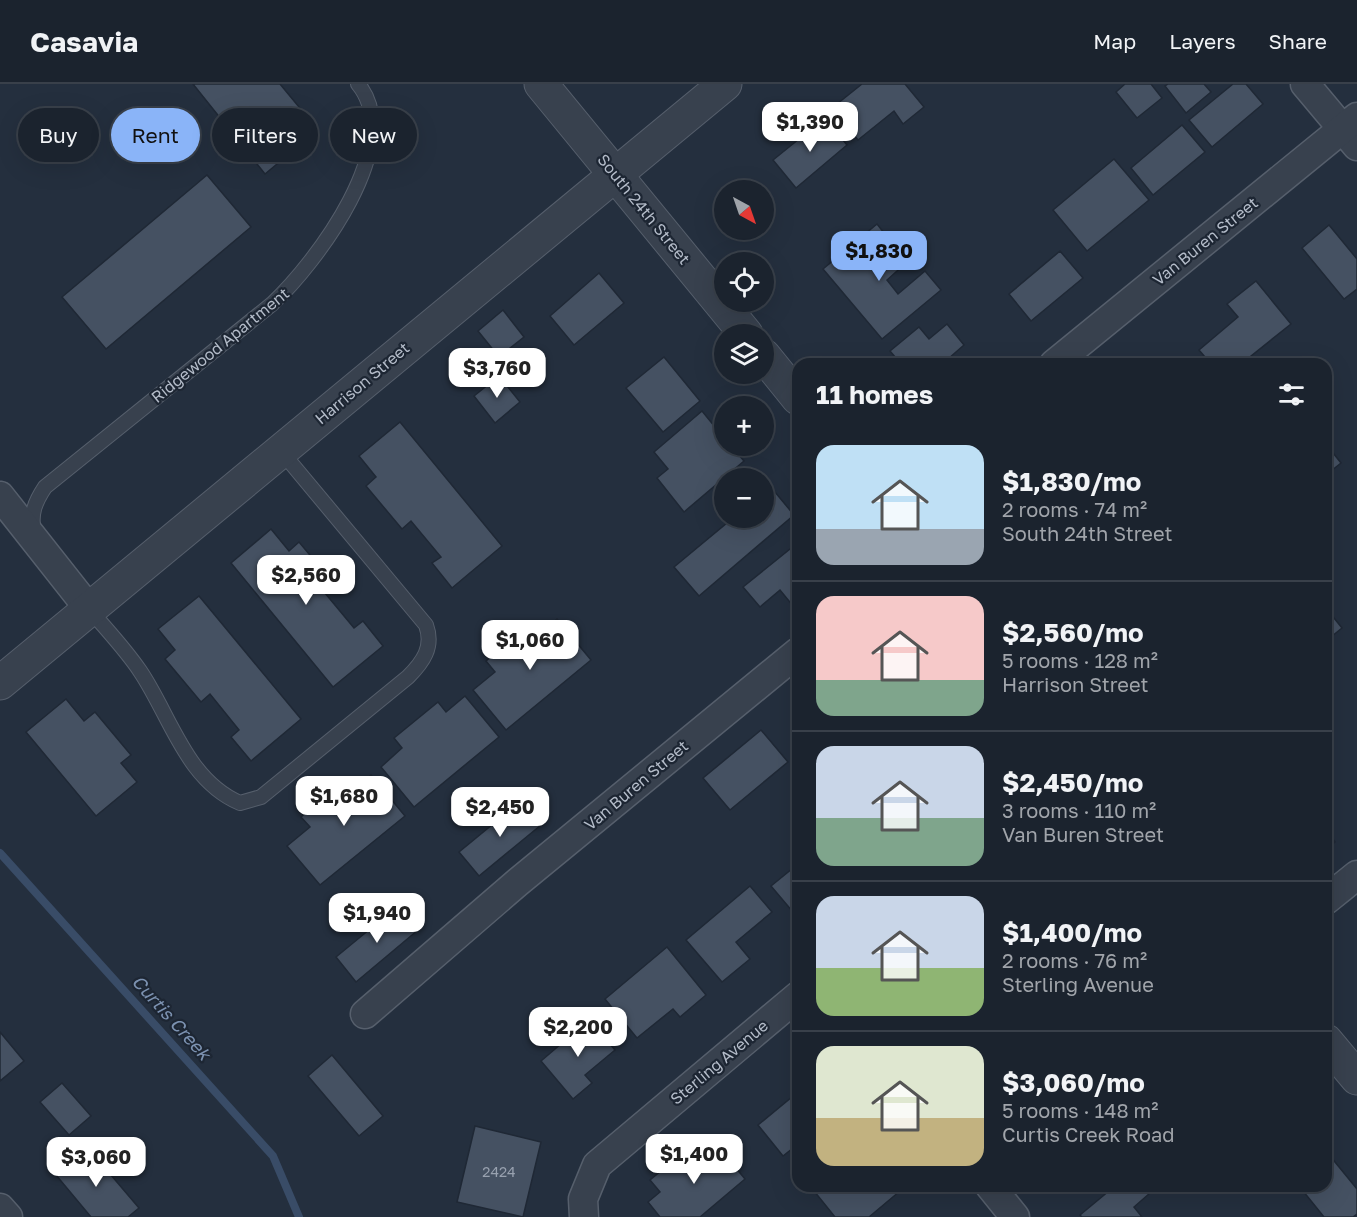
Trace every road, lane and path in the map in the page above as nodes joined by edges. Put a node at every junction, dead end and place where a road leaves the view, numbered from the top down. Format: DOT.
graph roads {
  1 [pos="358,84"];
  2 [pos="541,84"];
  3 [pos="725,84"];
  4 [pos="1305,84"];
  5 [pos="1352,130"];
  6 [pos="615,172"];
  7 [pos="739,324"];
  8 [pos="1062,358"];
  9 [pos="774,368"];
  10 [pos="792,391"];
  11 [pos="281,451"];
  12 [pos="0,496"];
  13 [pos="38,542"];
  14 [pos="90,610"];
  15 [pos="792,657"];
  16 [pos="4,680"];
  17 [pos="1357,875"];
  18 [pos="1332,895"];
  19 [pos="792,1001"];
  20 [pos="365,1014"];
  21 [pos="1332,1048"];
  22 [pos="1357,1078"];
  23 [pos="995,1192"];
  24 [pos="0,1208"];
  25 [pos="8,1217"];
  26 [pos="584,1217"];
  27 [pos="1015,1217"];
  1 -- 13 [label="lane, Ridgewood Apartment"];
  2 -- 6 [label="street, South 24th Street"];
  3 -- 6 [label="street, Harrison Street"];
  4 -- 5 [label="street"];
  5 -- 8 [label="street, Van Buren Street"];
  6 -- 7 [label="street, South 24th Street"];
  6 -- 11 [label="street, Harrison Street"];
  9 -- 10 [label="street"];
  11 -- 14 [label="street, Harrison Street"];
  11 -- 14 [label="lane"];
  12 -- 13 [label="street"];
  13 -- 14 [label="street"];
  14 -- 16 [label="street, Harrison Street"];
  15 -- 20 [label="street, Van Buren Street"];
  17 -- 18 [label="street"];
  19 -- 26 [label="street, Sterling Avenue"];
  21 -- 22 [label="street"];
  23 -- 27 [label="street"];
  24 -- 25 [label="street"];
}
